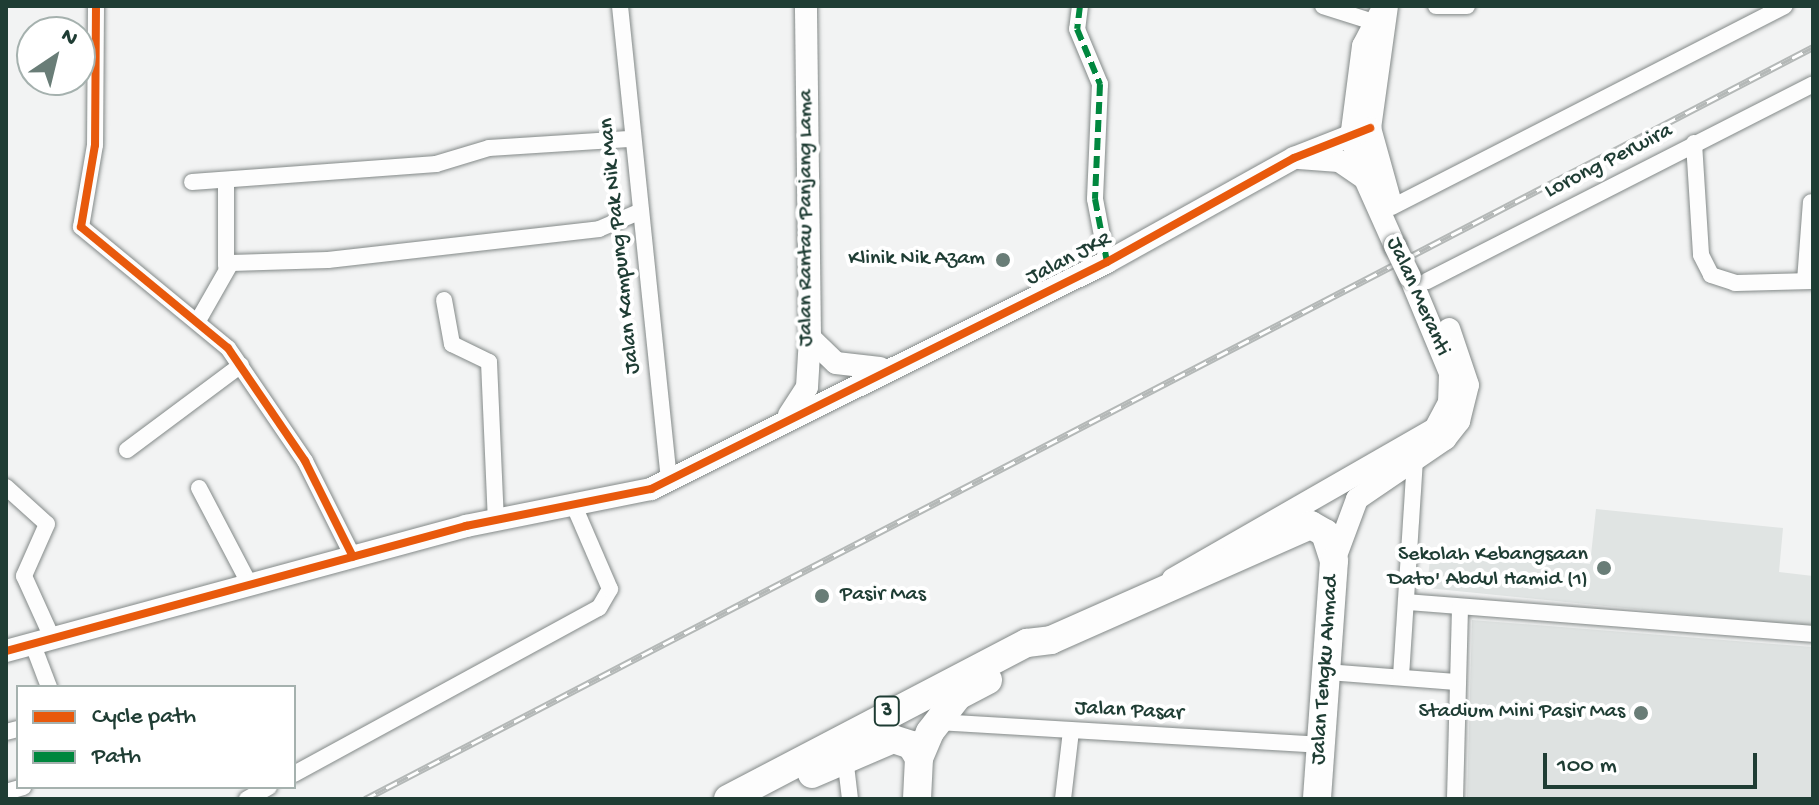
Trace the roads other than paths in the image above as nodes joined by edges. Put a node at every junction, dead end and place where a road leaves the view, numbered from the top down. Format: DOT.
graph roads {
  1 [pos="620,6"];
  2 [pos="806,6"];
  3 [pos="1080,6"];
  4 [pos="1323,6"];
  5 [pos="1436,6"];
  6 [pos="1467,6"];
  7 [pos="1784,6"];
  8 [pos="94,7"];
  9 [pos="1382,15"];
  10 [pos="1813,84"];
  11 [pos="1361,130"];
  12 [pos="629,139"];
  13 [pos="1694,143"];
  14 [pos="1294,158"];
  15 [pos="1364,178"];
  16 [pos="192,182"];
  17 [pos="226,183"];
  18 [pos="1811,202"];
  19 [pos="1392,207"];
  20 [pos="639,212"];
  21 [pos="1401,242"];
  22 [pos="1107,262"];
  23 [pos="226,266"];
  24 [pos="1420,276"];
  25 [pos="1809,281"];
  26 [pos="444,300"];
  27 [pos="199,319"];
  28 [pos="810,338"];
  29 [pos="241,365"];
  30 [pos="885,368"];
  31 [pos="1460,392"];
  32 [pos="783,422"];
  33 [pos="127,450"];
  34 [pos="1415,461"];
  35 [pos="669,481"];
  36 [pos="6,487"];
  37 [pos="199,488"];
  38 [pos="575,508"];
  39 [pos="496,521"];
  40 [pos="1292,521"];
  41 [pos="353,557"];
  42 [pos="1334,561"];
  43 [pos="250,585"];
  44 [pos="1166,585"];
  45 [pos="1407,602"];
  46 [pos="1460,607"];
  47 [pos="1813,634"];
  48 [pos="1051,640"];
  49 [pos="43,642"];
  50 [pos="6,651"];
  51 [pos="1327,672"];
  52 [pos="1401,676"];
  53 [pos="1458,682"];
  54 [pos="49,685"];
  55 [pos="937,722"];
  56 [pos="1071,731"];
  57 [pos="1319,745"];
  58 [pos="845,757"];
  59 [pos="919,758"];
  60 [pos="296,773"];
  61 [pos="265,789"];
  62 [pos="247,799"];
  63 [pos="728,799"];
  64 [pos="765,799"];
  65 [pos="850,799"];
  66 [pos="917,799"];
  67 [pos="1063,799"];
  68 [pos="1317,799"];
  69 [pos="1455,799"];
  1 -- 12 [label="street, Jalan Kampung Pak Nik Man"];
  2 -- 28 [label="street, Jalan Rantau Panjang Lama"];
  3 -- 22 [label="street"];
  4 -- 9 [label="street"];
  5 -- 6 [label="street"];
  7 -- 19 [label="street"];
  8 -- 27 [label="street"];
  9 -- 11 [label="street, Jalan Meranti"];
  10 -- 13 [label="street, Lorong Perwira"];
  11 -- 14 [label="street, Jalan JKR"];
  11 -- 15 [label="street, Jalan Meranti"];
  11 -- 19 [label="street, Jalan Meranti"];
  12 -- 17 [label="street"];
  12 -- 20 [label="street, Jalan Kampung Pak Nik Man"];
  13 -- 24 [label="street, Lorong Perwira"];
  13 -- 25 [label="street"];
  14 -- 15 [label="street"];
  14 -- 22 [label="street, Jalan JKR"];
  15 -- 21 [label="street, Jalan Meranti"];
  16 -- 17 [label="street"];
  17 -- 23 [label="street"];
  18 -- 25 [label="street"];
  19 -- 21 [label="street, Jalan Meranti"];
  20 -- 23 [label="street"];
  20 -- 35 [label="street, Jalan Kampung Pak Nik Man"];
  21 -- 24 [label="street, Jalan Meranti, bridge"];
  22 -- 30 [label="street, Jalan JKR"];
  23 -- 27 [label="street"];
  24 -- 31 [label="street, Jalan Meranti"];
  26 -- 39 [label="street"];
  27 -- 29 [label="street"];
  28 -- 30 [label="street"];
  28 -- 32 [label="street, Jalan Rantau Panjang Lama"];
  29 -- 33 [label="street"];
  29 -- 41 [label="street"];
  30 -- 32 [label="street, Jalan JKR"];
  31 -- 34 [label="street"];
  31 -- 40 [label="street"];
  32 -- 35 [label="street, Jalan JKR"];
  34 -- 42 [label="street"];
  34 -- 45 [label="street"];
  35 -- 38 [label="street, Jalan JKR"];
  36 -- 49 [label="street"];
  37 -- 43 [label="street"];
  38 -- 39 [label="street, Jalan JKR"];
  38 -- 60 [label="street"];
  39 -- 41 [label="street, Jalan JKR"];
  40 -- 42 [label="highway, Jalan Tengku Ahmad"];
  40 -- 44 [label="highway, 3"];
  40 -- 44 [label="street"];
  41 -- 43 [label="street, Jalan JKR"];
  42 -- 51 [label="highway, Jalan Tengku Ahmad"];
  43 -- 49 [label="street, Jalan JKR"];
  44 -- 48 [label="highway, 3"];
  45 -- 46 [label="street"];
  45 -- 52 [label="street"];
  46 -- 47 [label="street"];
  46 -- 53 [label="street"];
  48 -- 55 [label="highway, 3"];
  48 -- 63 [label="highway, 3"];
  49 -- 50 [label="street, Jalan JKR"];
  49 -- 54 [label="street"];
  51 -- 52 [label="street"];
  51 -- 57 [label="highway, Jalan Tengku Ahmad"];
  52 -- 53 [label="street"];
  53 -- 69 [label="street"];
  55 -- 56 [label="street, Jalan Pasar"];
  55 -- 59 [label="highway, 3"];
  56 -- 57 [label="street, Jalan Pasar"];
  56 -- 67 [label="street"];
  57 -- 68 [label="highway, Jalan Tengku Ahmad"];
  58 -- 59 [label="highway, 3"];
  58 -- 64 [label="highway, 3"];
  58 -- 65 [label="street"];
  59 -- 66 [label="highway, 3"];
  61 -- 62 [label="street"];
}
